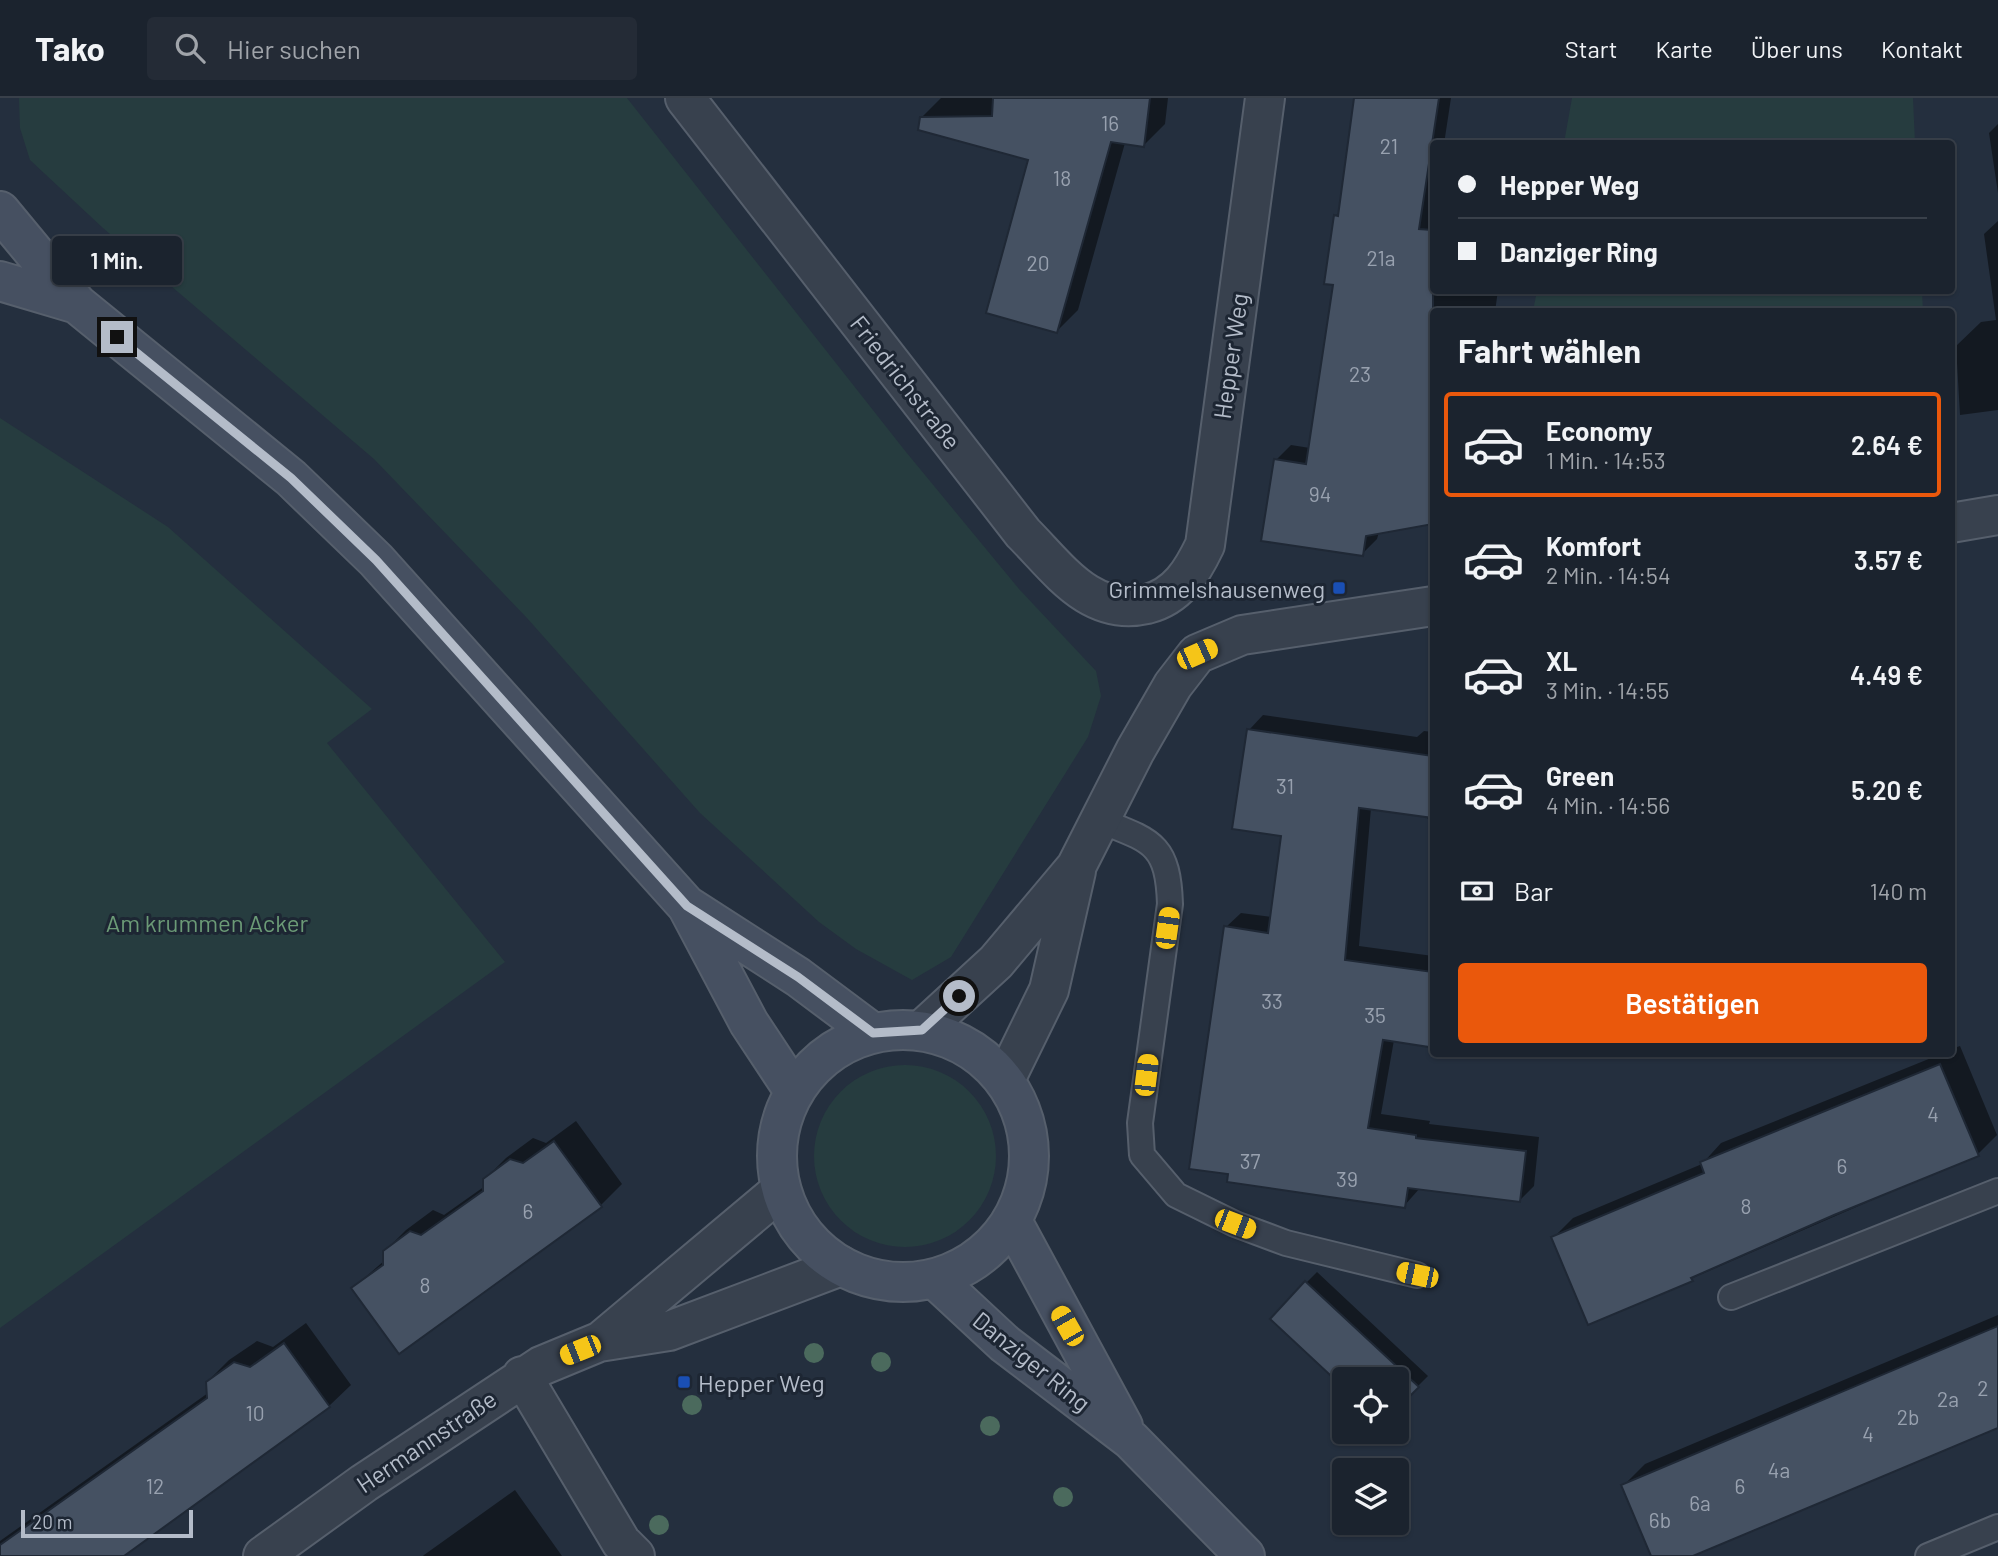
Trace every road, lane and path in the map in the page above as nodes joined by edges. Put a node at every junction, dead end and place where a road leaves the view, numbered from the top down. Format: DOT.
graph roads {
  1 [pos="685,98"];
  2 [pos="1265,98"];
  3 [pos="0,211"];
  4 [pos="0,281"];
  5 [pos="77,304"];
  6 [pos="1998,515"];
  7 [pos="1955,522"];
  8 [pos="1162,600"];
  9 [pos="1430,606"];
  10 [pos="1101,821"];
  11 [pos="1076,867"];
  12 [pos="687,906"];
  13 [pos="922,1030"];
  14 [pos="873,1033"];
  15 [pos="1005,1080"];
  16 [pos="794,1091"];
  17 [pos="781,1190"];
  18 [pos="1998,1191"];
  19 [pos="1012,1221"];
  20 [pos="841,1266"];
  21 [pos="1417,1275"];
  22 [pos="935,1279"];
  23 [pos="1731,1297"];
  24 [pos="599,1342"];
  25 [pos="522,1376"];
  26 [pos="1131,1440"];
  27 [pos="1998,1527"];
  28 [pos="263,1556"];
  29 [pos="635,1556"];
  30 [pos="1245,1556"];
  31 [pos="1928,1556"];
  1 -- 8 [label="street, Friedrichstraße"];
  2 -- 8 [label="street, Hepper Weg"];
  3 -- 5 [label="main road"];
  4 -- 5 [label="main road"];
  5 -- 12 [label="main road"];
  6 -- 7 [label="street"];
  9 -- 10 [label="street"];
  10 -- 11 [label="street"];
  10 -- 21 [label="lane"];
  11 -- 13 [label="street"];
  11 -- 15 [label="street"];
  12 -- 14 [label="main road"];
  12 -- 16 [label="main road"];
  13 -- 14 [label="main road"];
  13 -- 15 [label="main road"];
  14 -- 16 [label="main road"];
  15 -- 19 [label="main road"];
  16 -- 17 [label="main road"];
  17 -- 20 [label="main road"];
  17 -- 24 [label="street, Hermannstraße"];
  18 -- 23 [label="lane"];
  19 -- 22 [label="main road"];
  19 -- 26 [label="main road, Danziger Ring"];
  20 -- 22 [label="main road"];
  20 -- 24 [label="street, Hermannstraße"];
  22 -- 26 [label="main road, Danziger Ring"];
  24 -- 25 [label="street, Hermannstraße"];
  25 -- 28 [label="street, Hermannstraße"];
  25 -- 29 [label="street"];
  26 -- 30 [label="main road, Danziger Ring"];
  27 -- 31 [label="lane"];
}
